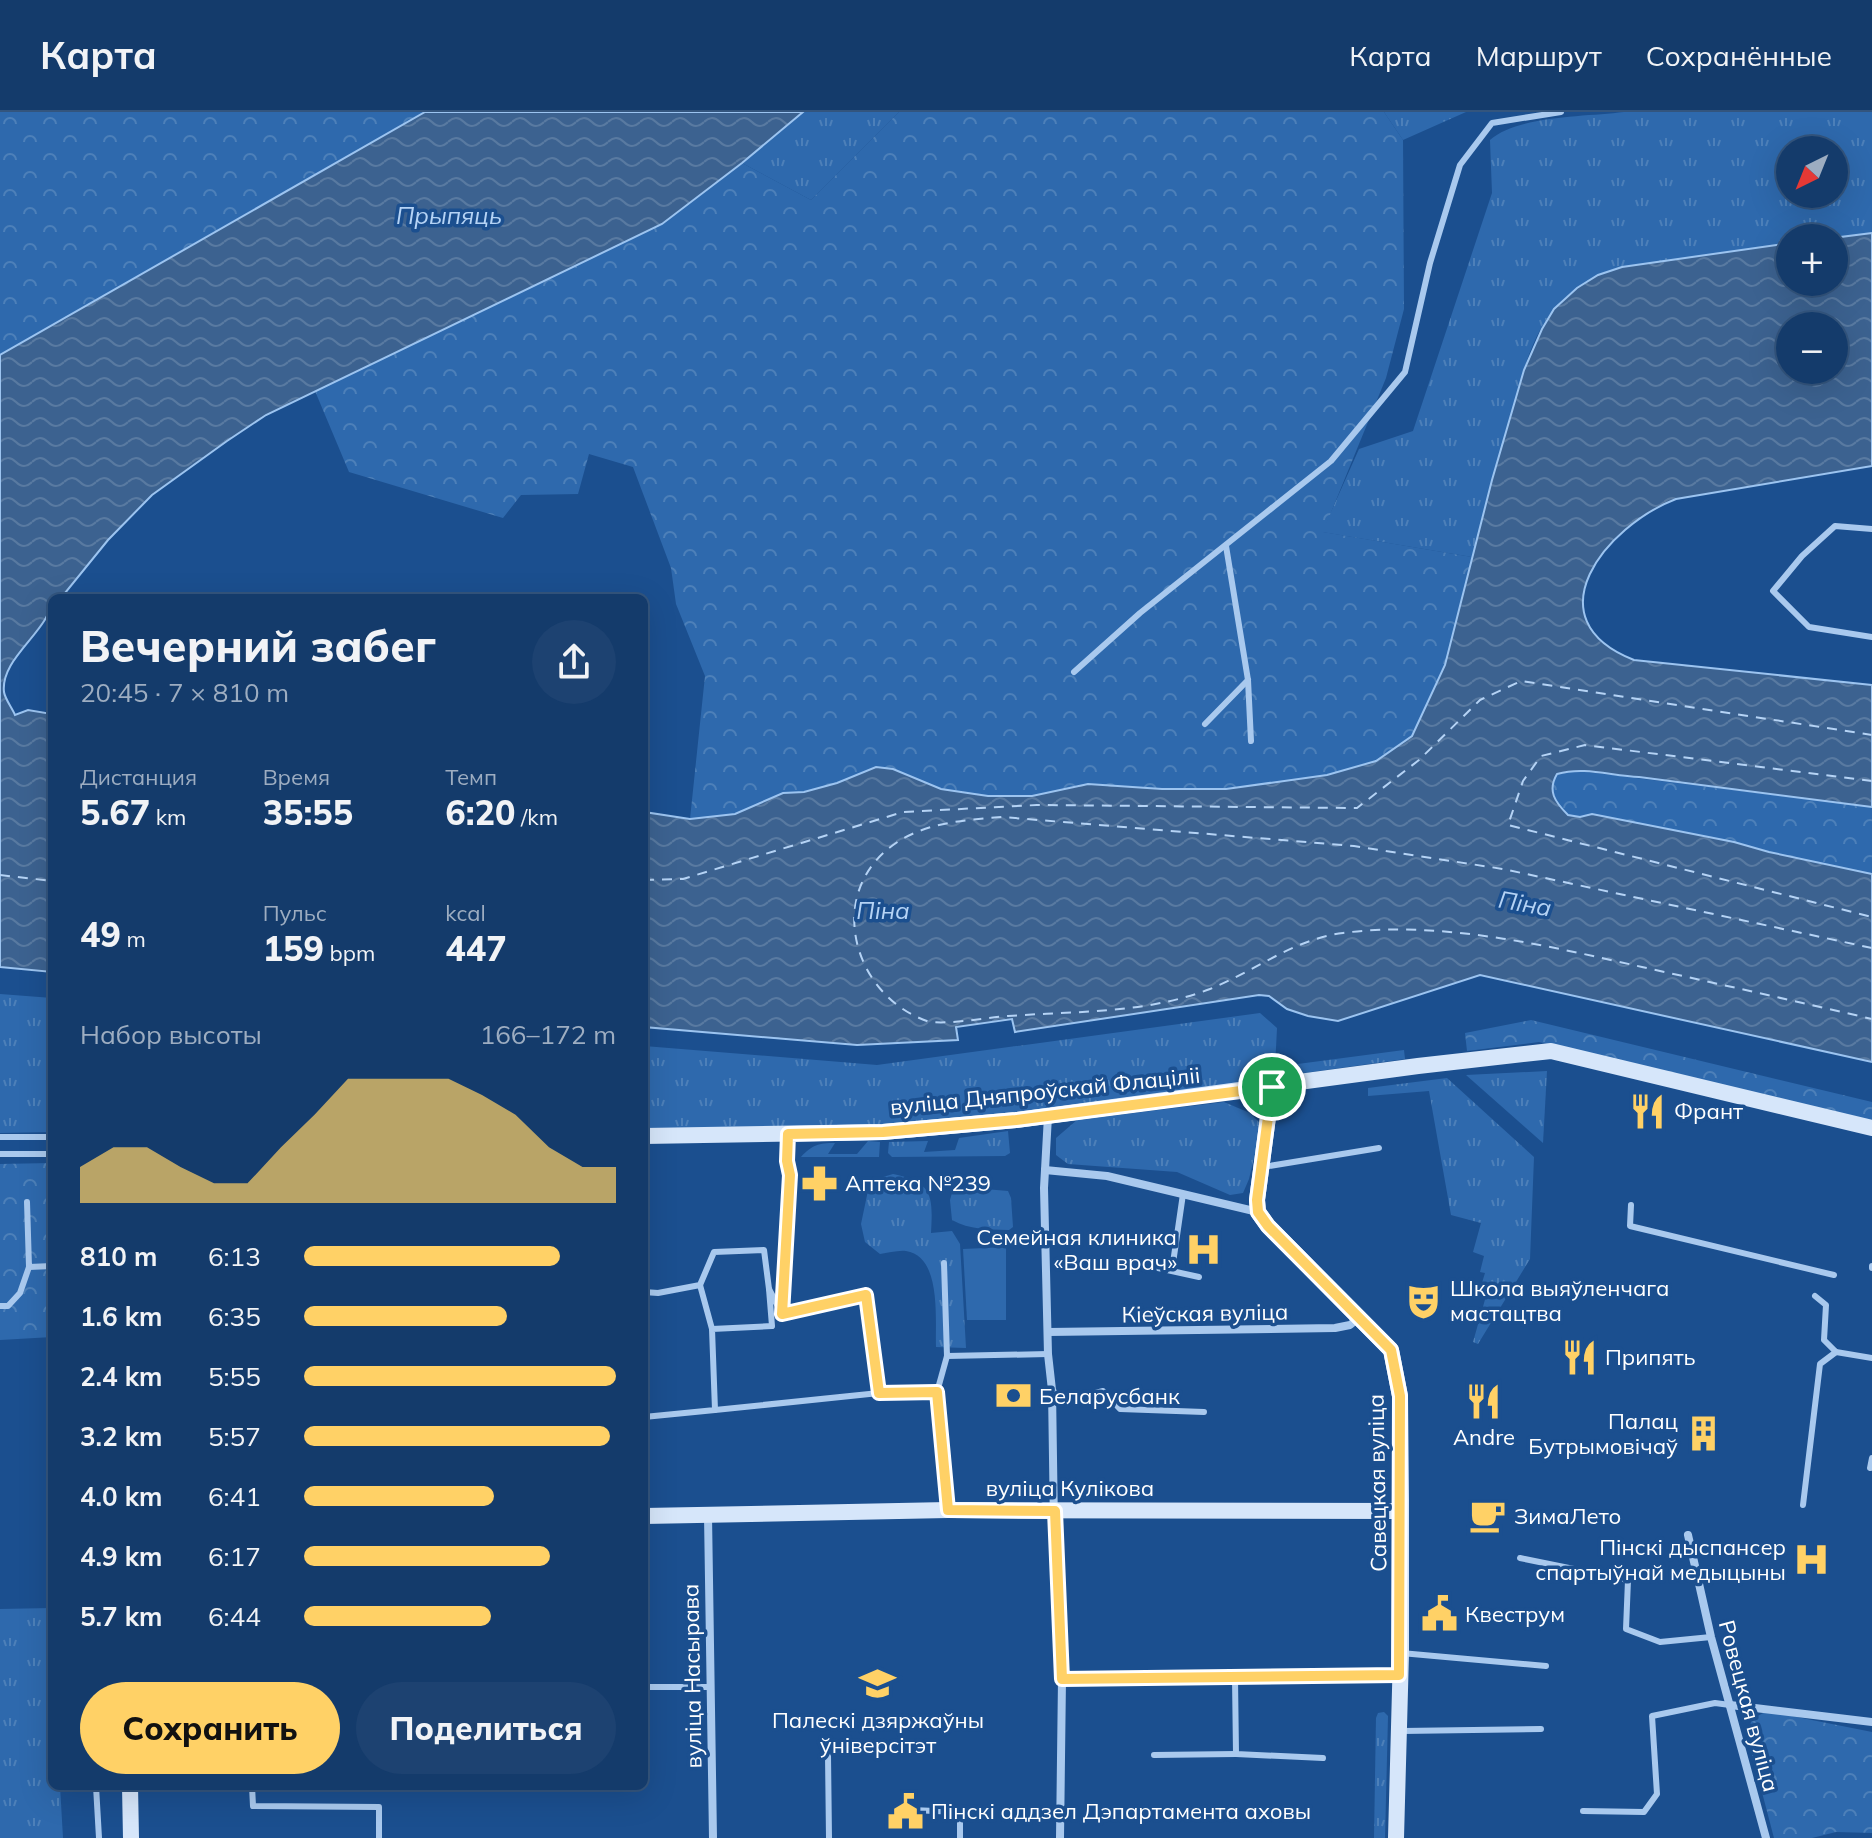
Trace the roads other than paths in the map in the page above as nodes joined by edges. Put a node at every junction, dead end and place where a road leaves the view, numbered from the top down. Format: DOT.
graph roads {
  1 [pos="1561,112"];
  2 [pos="1872,529"];
  3 [pos="1226,546"];
  4 [pos="1872,637"];
  5 [pos="1074,672"];
  6 [pos="1248,680"];
  7 [pos="1205,724"];
  8 [pos="1251,741"];
  9 [pos="1272,1087"];
  10 [pos="1048,1116"];
  11 [pos="1872,1128"];
  12 [pos="788,1134"];
  13 [pos="648,1136"];
  14 [pos="0,1137"];
  15 [pos="48,1137"];
  16 [pos="1379,1148"];
  17 [pos="0,1154"];
  18 [pos="48,1154"];
  19 [pos="1263,1167"];
  20 [pos="1045,1170"];
  21 [pos="1183,1194"];
  22 [pos="27,1202"];
  23 [pos="1631,1205"];
  24 [pos="1258,1212"];
  25 [pos="944,1263"];
  26 [pos="48,1266"];
  27 [pos="29,1267"];
  28 [pos="1158,1268"];
  29 [pos="1172,1270"];
  30 [pos="1834,1275"];
  31 [pos="1199,1277"];
  32 [pos="700,1285"];
  33 [pos="769,1289"];
  34 [pos="648,1292"];
  35 [pos="1815,1296"];
  36 [pos="0,1306"];
  37 [pos="782,1314"];
  38 [pos="1360,1317"];
  39 [pos="712,1329"];
  40 [pos="1048,1332"];
  41 [pos="1836,1352"];
  42 [pos="1048,1354"];
  43 [pos="947,1356"];
  44 [pos="1872,1358"];
  45 [pos="1052,1390"];
  46 [pos="937,1392"];
  47 [pos="879,1393"];
  48 [pos="715,1410"];
  49 [pos="1204,1412"];
  50 [pos="648,1417"];
  51 [pos="1872,1458"];
  52 [pos="1870,1468"];
  53 [pos="1803,1505"];
  54 [pos="948,1510"];
  55 [pos="1055,1511"];
  56 [pos="1401,1511"];
  57 [pos="708,1514"];
  58 [pos="648,1516"];
  59 [pos="1688,1535"];
  60 [pos="1520,1558"];
  61 [pos="1711,1637"];
  62 [pos="1401,1653"];
  63 [pos="1546,1666"];
  64 [pos="1399,1675"];
  65 [pos="1235,1678"];
  66 [pos="1062,1679"];
  67 [pos="648,1687"];
  68 [pos="711,1687"];
  69 [pos="1730,1705"];
  70 [pos="1872,1722"];
  71 [pos="1541,1729"];
  72 [pos="1399,1731"];
  73 [pos="1236,1754"];
  74 [pos="828,1755"];
  75 [pos="1154,1755"];
  76 [pos="1323,1758"];
  77 [pos="96,1790"];
  78 [pos="130,1790"];
  79 [pos="252,1790"];
  80 [pos="911,1810"];
  81 [pos="1583,1811"];
  82 [pos="99,1838"];
  83 [pos="131,1838"];
  84 [pos="379,1838"];
  85 [pos="713,1838"];
  86 [pos="829,1838"];
  87 [pos="960,1838"];
  88 [pos="1060,1838"];
  89 [pos="1396,1838"];
  90 [pos="1766,1838"];
  1 -- 3 [label="lane"];
  2 -- 4 [label="lane"];
  3 -- 5 [label="lane"];
  3 -- 6 [label="lane"];
  6 -- 7 [label="lane"];
  6 -- 8 [label="lane"];
  9 -- 10 [label="street, вуліца Дняпроўскай Флаціліі"];
  9 -- 11 [label="street, вуліца Дняпроўскай Флаціліі"];
  9 -- 19 [label="street"];
  10 -- 12 [label="street, вуліца Дняпроўскай Флаціліі"];
  10 -- 20 [label="street"];
  12 -- 13 [label="street, вуліца Дняпроўскай Флаціліі"];
  12 -- 37 [label="lane"];
  14 -- 15 [label="lane"];
  16 -- 19 [label="lane"];
  17 -- 18 [label="lane"];
  19 -- 24 [label="street"];
  20 -- 21 [label="street"];
  20 -- 40 [label="street"];
  21 -- 24 [label="street"];
  21 -- 29 [label="lane"];
  22 -- 27 [label="lane"];
  23 -- 30 [label="lane"];
  24 -- 38 [label="street, Савецкая вуліца"];
  25 -- 43 [label="lane"];
  26 -- 27 [label="lane"];
  27 -- 36 [label="lane"];
  28 -- 29 [label="lane"];
  29 -- 31 [label="lane"];
  32 -- 33 [label="lane"];
  32 -- 34 [label="lane"];
  32 -- 39 [label="lane"];
  33 -- 37 [label="lane"];
  33 -- 39 [label="lane"];
  35 -- 41 [label="lane"];
  37 -- 47 [label="lane"];
  38 -- 40 [label="street, Кіеўская вуліца"];
  38 -- 56 [label="street, Савецкая вуліца"];
  39 -- 48 [label="lane"];
  40 -- 42 [label="street"];
  41 -- 44 [label="lane"];
  41 -- 53 [label="lane"];
  42 -- 43 [label="lane"];
  42 -- 45 [label="street"];
  43 -- 46 [label="lane"];
  45 -- 49 [label="lane"];
  45 -- 55 [label="street"];
  46 -- 47 [label="lane"];
  46 -- 54 [label="lane"];
  47 -- 48 [label="lane"];
  48 -- 50 [label="lane"];
  51 -- 52 [label="lane"];
  54 -- 55 [label="street, вуліца Кулікова"];
  54 -- 57 [label="street, вуліца Кулікова"];
  55 -- 56 [label="street, вуліца Кулікова"];
  55 -- 66 [label="street"];
  56 -- 62 [label="street, Савецкая вуліца"];
  57 -- 58 [label="street, вуліца Кулікова"];
  57 -- 68 [label="street, вуліца Насырава"];
  59 -- 61 [label="street, Ровецкая вуліца"];
  60 -- 61 [label="lane"];
  61 -- 69 [label="street, Ровецкая вуліца"];
  62 -- 63 [label="lane"];
  62 -- 64 [label="street, Савецкая вуліца"];
  64 -- 65 [label="street"];
  64 -- 72 [label="street, Савецкая вуліца"];
  65 -- 66 [label="street"];
  65 -- 73 [label="lane"];
  66 -- 88 [label="street"];
  67 -- 68 [label="lane"];
  68 -- 85 [label="street, вуліца Насырава"];
  69 -- 70 [label="street"];
  69 -- 81 [label="lane"];
  69 -- 90 [label="street, Ровецкая вуліца"];
  71 -- 72 [label="lane"];
  72 -- 89 [label="street, Савецкая вуліца"];
  73 -- 75 [label="lane"];
  73 -- 76 [label="lane"];
  74 -- 86 [label="lane"];
  77 -- 82 [label="lane"];
  78 -- 83 [label="street"];
  79 -- 84 [label="lane"];
  80 -- 87 [label="lane"];
}
